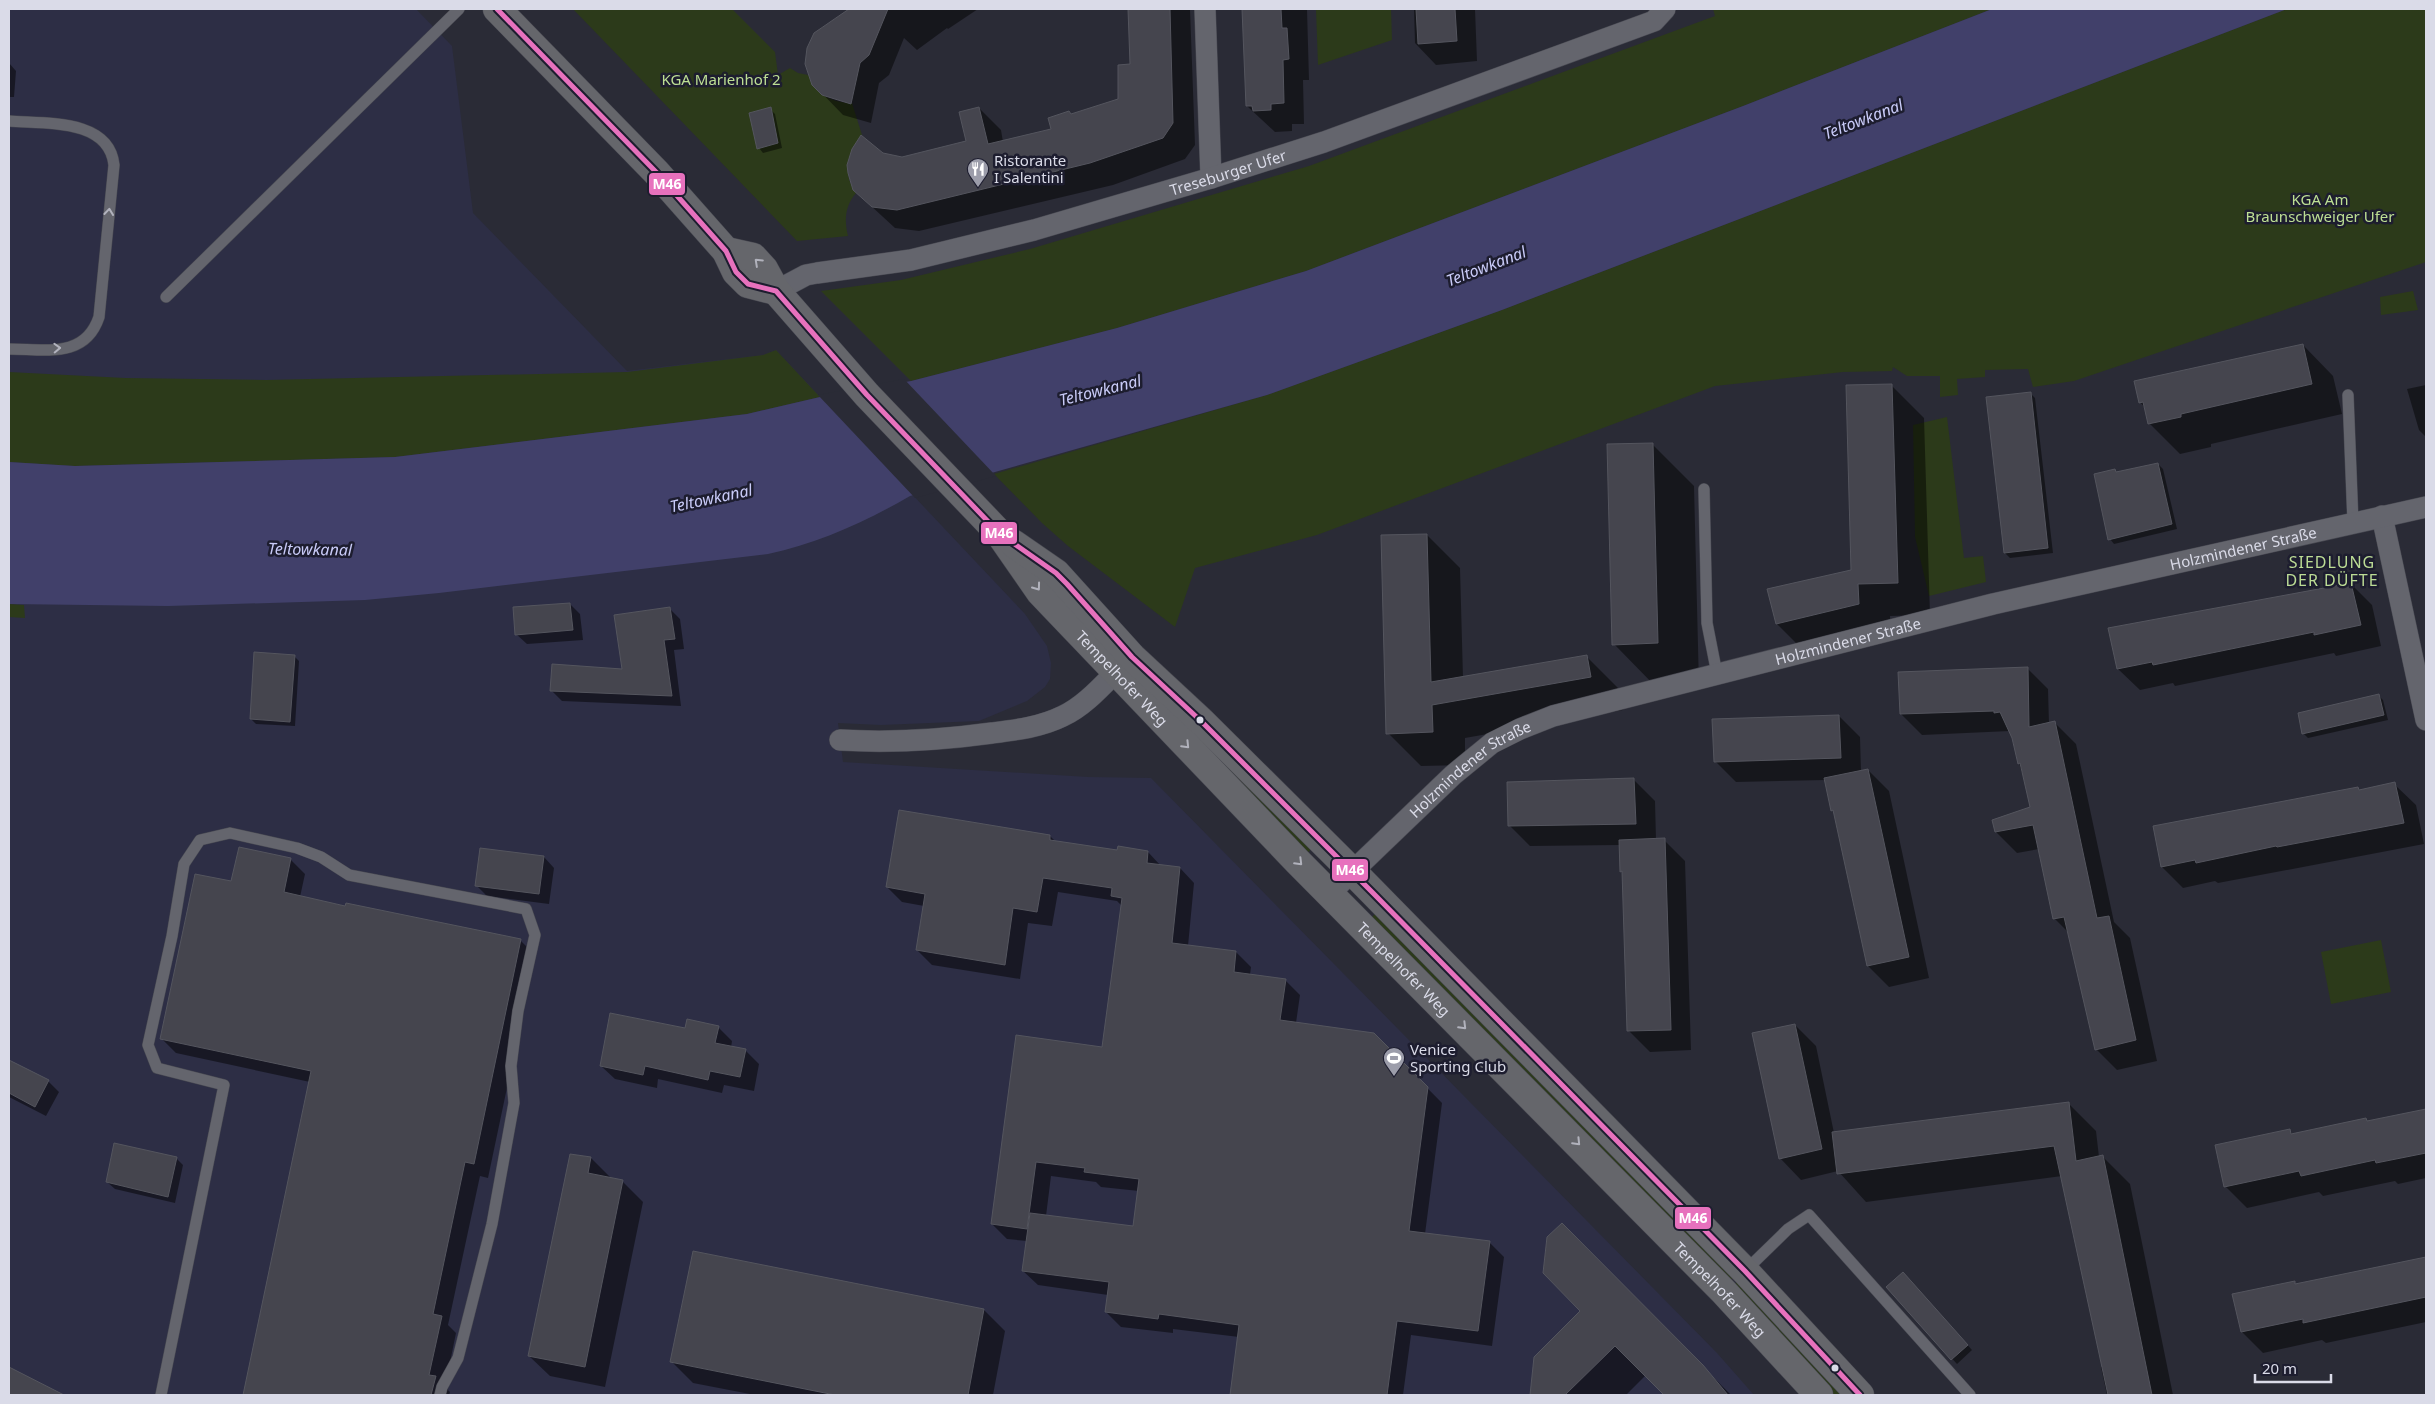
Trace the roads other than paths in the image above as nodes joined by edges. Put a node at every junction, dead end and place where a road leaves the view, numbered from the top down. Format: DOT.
graph roads {
  1 [pos="459,9"];
  2 [pos="497,9"];
  3 [pos="1206,9"];
  4 [pos="1665,9"];
  5 [pos="9,121"];
  6 [pos="1211,178"];
  7 [pos="776,291"];
  8 [pos="166,297"];
  9 [pos="9,349"];
  10 [pos="2348,395"];
  11 [pos="1704,489"];
  12 [pos="2426,506"];
  13 [pos="2382,516"];
  14 [pos="2353,523"];
  15 [pos="1124,664"];
  16 [pos="1717,674"];
  17 [pos="2426,720"];
  18 [pos="840,740"];
  19 [pos="1352,871"];
  20 [pos="1330,893"];
  21 [pos="1745,1271"];
  22 [pos="161,1395"];
  23 [pos="440,1395"];
  24 [pos="1819,1395"];
  25 [pos="1860,1395"];
  26 [pos="1970,1395"];
  1 -- 8 [label="lane"];
  2 -- 7 [label="street"];
  3 -- 6 [label="street"];
  4 -- 6 [label="street, Treseburger Ufer"];
  9 -- 5 [label="lane, one-way"];
  6 -- 7 [label="street, Treseburger Ufer"];
  7 -- 15 [label="street, Tempelhofer Weg"];
  10 -- 14 [label="lane"];
  11 -- 16 [label="lane"];
  12 -- 13 [label="street, Holzmindener Straße"];
  13 -- 14 [label="street, Holzmindener Straße"];
  13 -- 17 [label="street"];
  14 -- 16 [label="street, Holzmindener Straße"];
  15 -- 18 [label="street"];
  15 -- 19 [label="street, Tempelhofer Weg"];
  15 -- 20 [label="street, Tempelhofer Weg, one-way"];
  16 -- 19 [label="street, Holzmindener Straße"];
  19 -- 20 [label="street, Holzmindener Straße"];
  19 -- 21 [label="street, Tempelhofer Weg"];
  20 -- 24 [label="street, Tempelhofer Weg, one-way"];
  21 -- 25 [label="street, Tempelhofer Weg"];
  21 -- 26 [label="lane, Tempelhofer Weg"];
  22 -- 23 [label="lane"];
}
